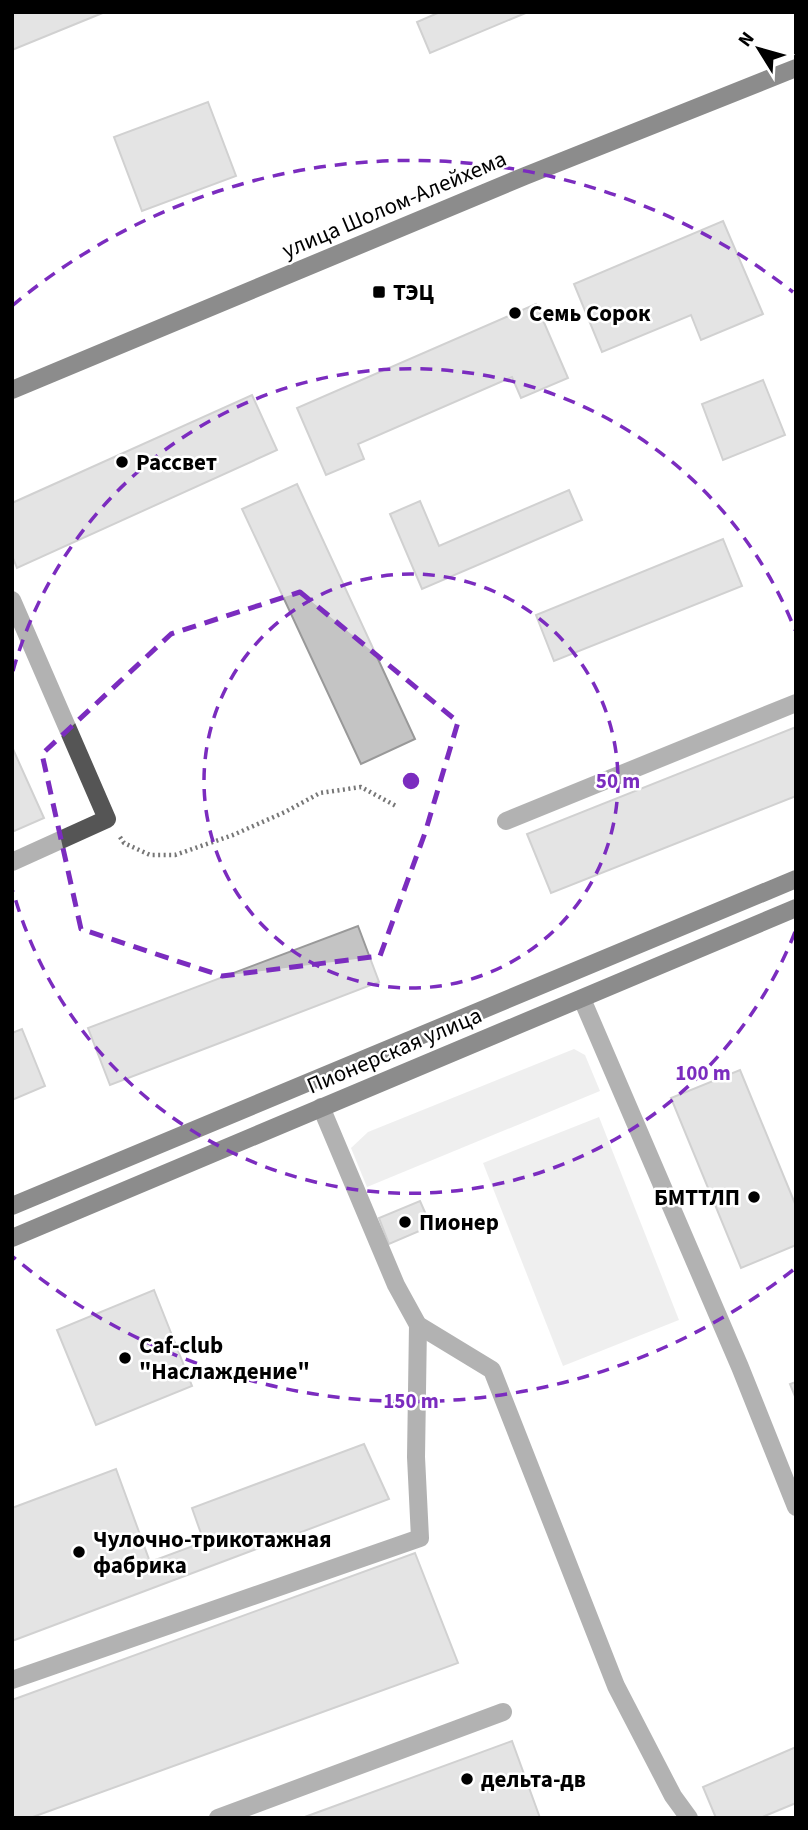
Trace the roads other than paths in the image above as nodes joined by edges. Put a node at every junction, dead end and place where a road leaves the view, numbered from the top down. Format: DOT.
graph roads {
  1 [pos="796,68"];
  2 [pos="12,390"];
  3 [pos="12,600"];
  4 [pos="796,703"];
  5 [pos="506,821"];
  6 [pos="12,862"];
  7 [pos="796,879"];
  8 [pos="796,908"];
  9 [pos="572,973"];
  10 [pos="582,999"];
  11 [pos="311,1083"];
  12 [pos="321,1107"];
  13 [pos="12,1206"];
  14 [pos="12,1238"];
  15 [pos="418,1325"];
  16 [pos="796,1507"];
  17 [pos="12,1680"];
  18 [pos="503,1712"];
  19 [pos="218,1818"];
  20 [pos="689,1818"];
  1 -- 2 [label="main road, улица Шолом-Алейхема"];
  3 -- 6 [label="lane"];
  4 -- 5 [label="lane"];
  7 -- 9 [label="main road, Пионерская улица"];
  8 -- 10 [label="main road, Пионерская улица"];
  9 -- 10 [label="main road"];
  9 -- 11 [label="main road, Пионерская улица"];
  10 -- 12 [label="main road, Пионерская улица"];
  10 -- 16 [label="lane"];
  11 -- 12 [label="main road"];
  11 -- 13 [label="main road, Пионерская улица"];
  12 -- 14 [label="main road, Пионерская улица"];
  12 -- 15 [label="lane"];
  15 -- 17 [label="lane"];
  15 -- 20 [label="lane"];
  18 -- 19 [label="lane"];
}
